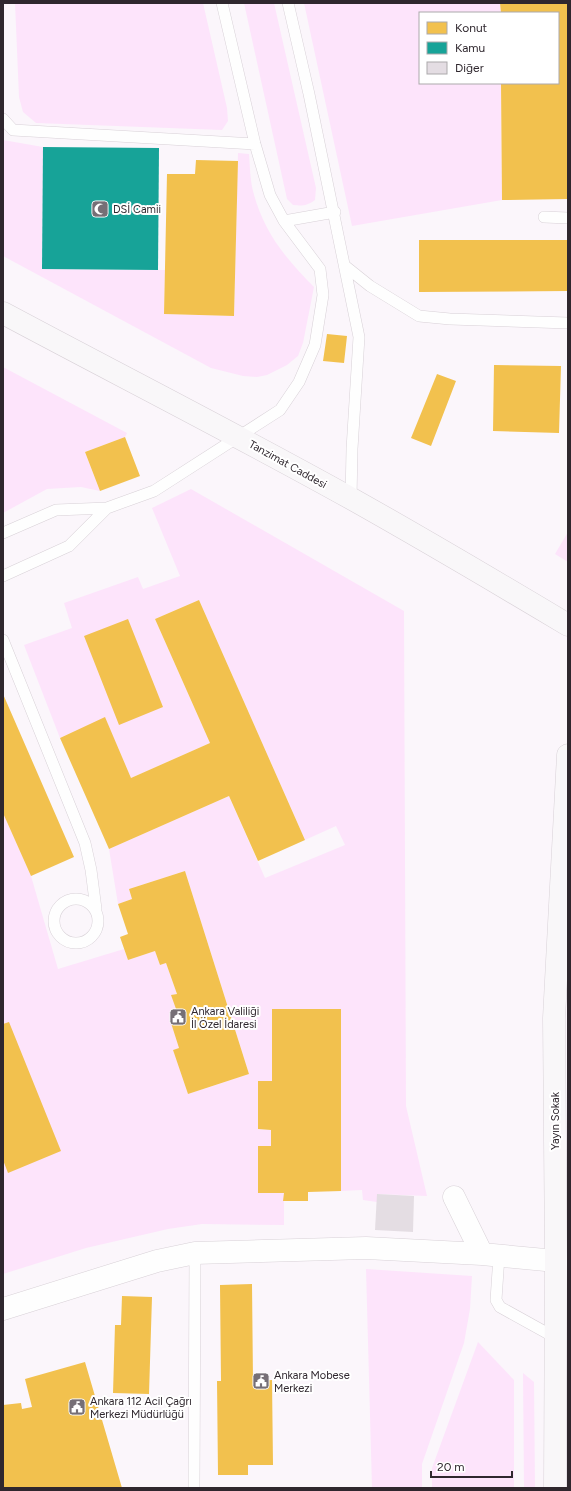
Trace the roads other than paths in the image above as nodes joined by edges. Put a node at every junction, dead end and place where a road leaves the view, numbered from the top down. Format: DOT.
graph roads {
  1 [pos="222,3"];
  2 [pos="288,3"];
  3 [pos="3,119"];
  4 [pos="255,144"];
  5 [pos="335,212"];
  6 [pos="544,217"];
  7 [pos="568,218"];
  8 [pos="284,220"];
  9 [pos="345,266"];
  10 [pos="3,313"];
  11 [pos="568,323"];
  12 [pos="238,437"];
  13 [pos="351,499"];
  14 [pos="108,508"];
  15 [pos="3,533"];
  16 [pos="3,576"];
  17 [pos="568,625"];
  18 [pos="3,640"];
  19 [pos="568,755"];
  20 [pos="96,909"];
  21 [pos="561,1021"];
  22 [pos="454,1196"];
  23 [pos="195,1253"];
  24 [pos="490,1255"];
  25 [pos="556,1261"];
  26 [pos="3,1309"];
  27 [pos="562,1340"];
  28 [pos="194,1488"];
  29 [pos="555,1488"];
  1 -- 4 [label="lane"];
  2 -- 5 [label="lane"];
  3 -- 4 [label="lane"];
  4 -- 8 [label="lane"];
  5 -- 8 [label="lane"];
  5 -- 9 [label="lane"];
  6 -- 7 [label="lane"];
  8 -- 12 [label="lane"];
  9 -- 11 [label="lane"];
  9 -- 13 [label="lane"];
  10 -- 12 [label="street, Tanzimat Caddesi"];
  12 -- 13 [label="street, Tanzimat Caddesi"];
  12 -- 14 [label="lane"];
  13 -- 17 [label="street, Tanzimat Caddesi"];
  14 -- 15 [label="lane"];
  14 -- 16 [label="lane"];
  18 -- 20 [label="lane"];
  19 -- 21 [label="street, Yayın Sokak"];
  20 -- 20 [label="lane"];
  21 -- 25 [label="street, Yayın Sokak"];
  22 -- 24 [label="street"];
  23 -- 24 [label="street"];
  23 -- 26 [label="street"];
  23 -- 28 [label="lane"];
  24 -- 25 [label="street"];
  24 -- 27 [label="lane"];
  25 -- 27 [label="street, Yayın Sokak"];
  27 -- 29 [label="street, Yayın Sokak"];
}
